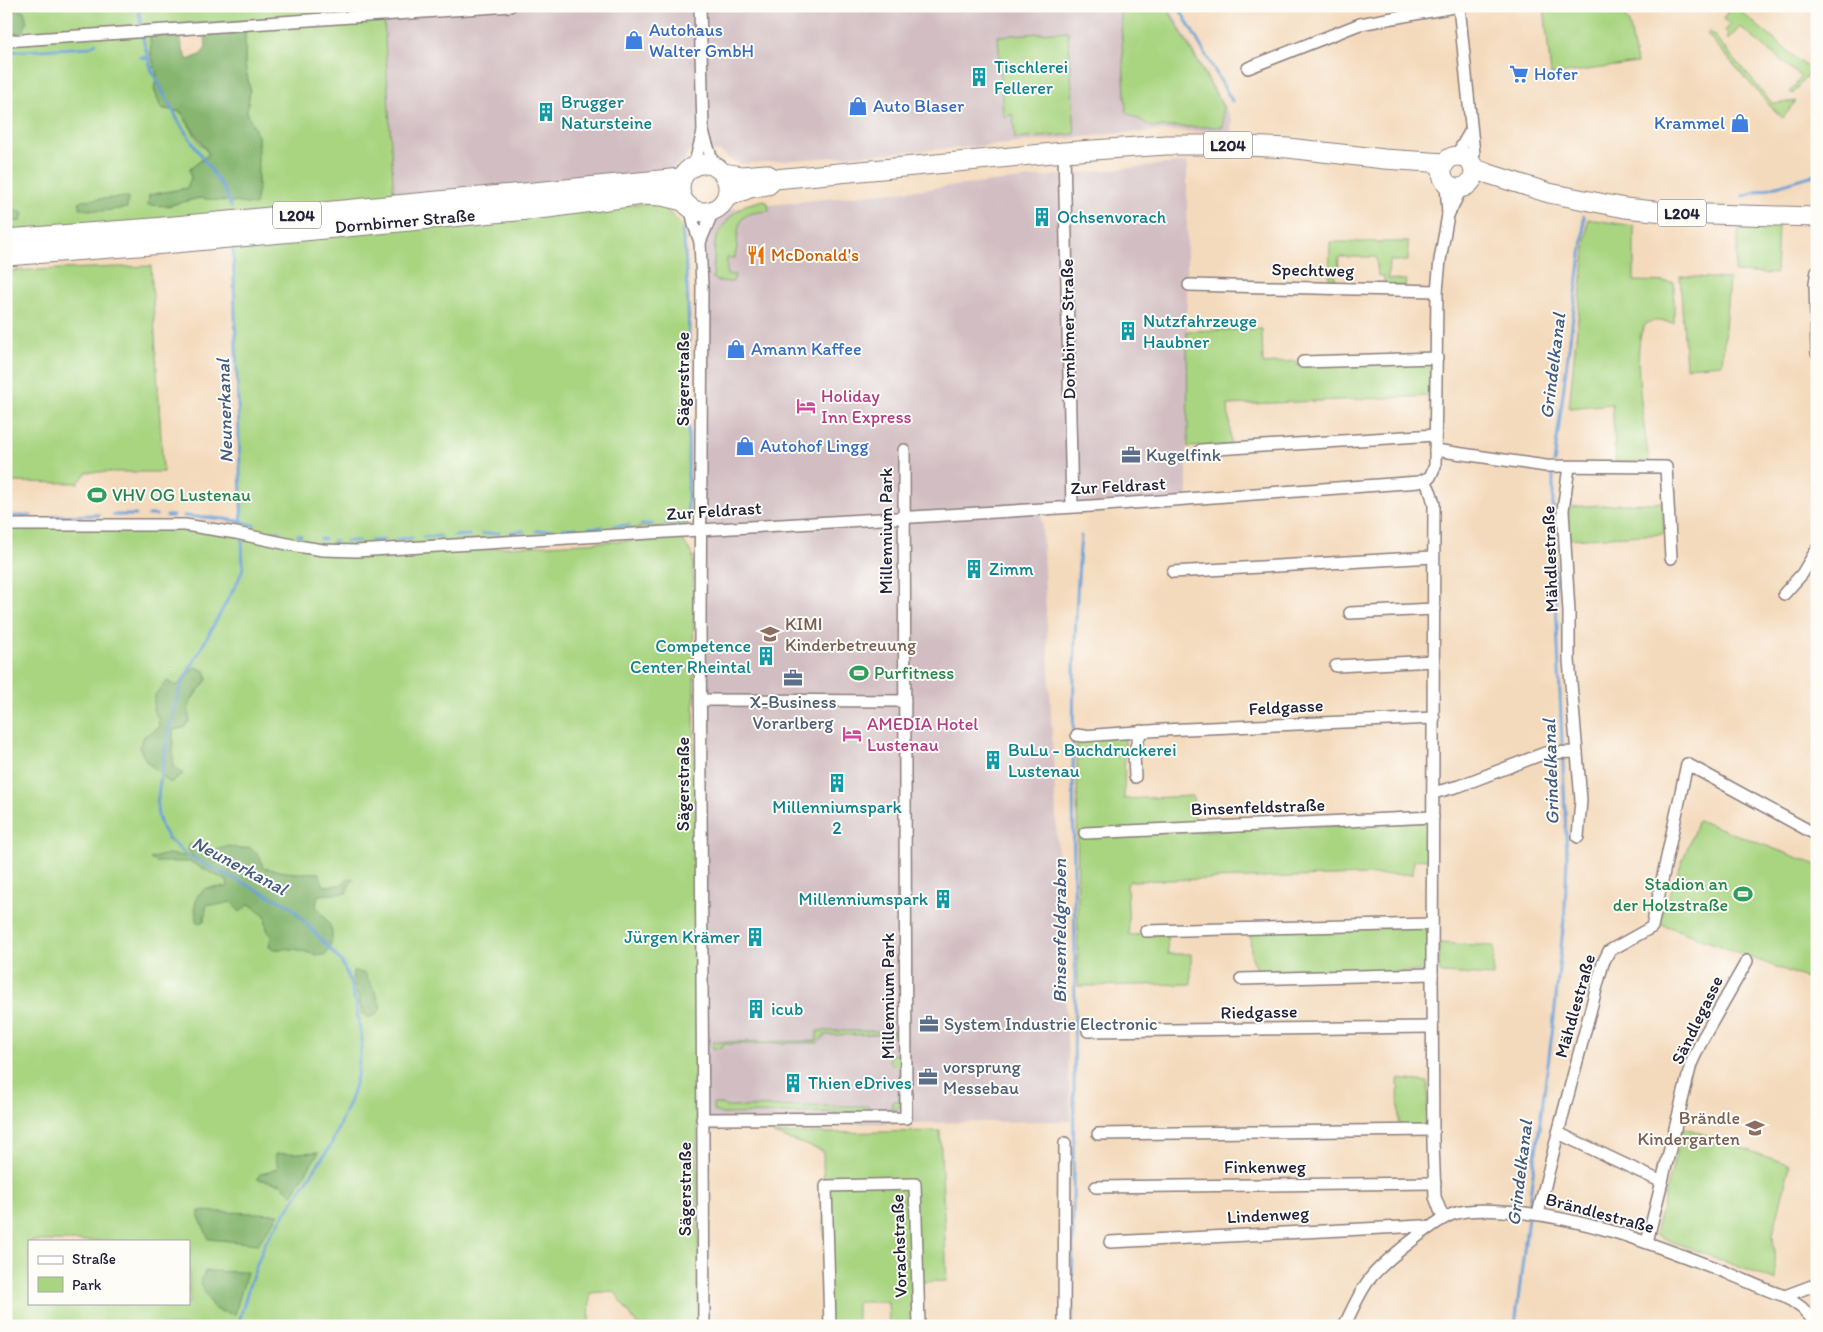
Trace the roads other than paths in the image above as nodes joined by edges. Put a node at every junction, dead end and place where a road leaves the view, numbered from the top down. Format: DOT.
graph roads {
  1 [pos="510,6"];
  2 [pos="700,6"];
  3 [pos="1459,6"];
  4 [pos="6,41"];
  5 [pos="1248,68"];
  6 [pos="703,132"];
  7 [pos="1470,132"];
  8 [pos="1064,152"];
  9 [pos="719,170"];
  10 [pos="687,172"];
  11 [pos="1458,173"];
  12 [pos="775,179"];
  13 [pos="727,196"];
  14 [pos="687,205"];
  15 [pos="713,211"];
  16 [pos="1448,215"];
  17 [pos="1817,217"];
  18 [pos="6,239"];
  19 [pos="700,242"];
  20 [pos="6,256"];
  21 [pos="1817,271"];
  22 [pos="1188,286"];
  23 [pos="1438,291"];
  24 [pos="1817,353"];
  25 [pos="1437,358"];
  26 [pos="1303,362"];
  27 [pos="1435,435"];
  28 [pos="904,450"];
  29 [pos="1201,450"];
  30 [pos="1435,450"];
  31 [pos="1566,467"];
  32 [pos="1425,480"];
  33 [pos="1072,506"];
  34 [pos="903,517"];
  35 [pos="6,525"];
  36 [pos="701,530"];
  37 [pos="1817,549"];
  38 [pos="1434,557"];
  39 [pos="1671,558"];
  40 [pos="1173,572"];
  41 [pos="1784,594"];
  42 [pos="1434,609"];
  43 [pos="1350,613"];
  44 [pos="1434,661"];
  45 [pos="1336,666"];
  46 [pos="701,700"];
  47 [pos="904,701"];
  48 [pos="1434,718"];
  49 [pos="1141,731"];
  50 [pos="1077,735"];
  51 [pos="1573,752"];
  52 [pos="1135,777"];
  53 [pos="1433,793"];
  54 [pos="1433,818"];
  55 [pos="1085,833"];
  56 [pos="1817,835"];
  57 [pos="1578,837"];
  58 [pos="1432,924"];
  59 [pos="1146,931"];
  60 [pos="1747,961"];
  61 [pos="1432,974"];
  62 [pos="1241,979"];
  63 [pos="1432,1027"];
  64 [pos="1088,1031"];
  65 [pos="702,1120"];
  66 [pos="1433,1130"];
  67 [pos="1558,1133"];
  68 [pos="1098,1134"];
  69 [pos="1065,1143"];
  70 [pos="1662,1182"];
  71 [pos="1434,1183"];
  72 [pos="1096,1187"];
  73 [pos="1536,1214"];
  74 [pos="1443,1218"];
  75 [pos="1429,1228"];
  76 [pos="1110,1242"];
  77 [pos="1647,1242"];
  78 [pos="1817,1284"];
  79 [pos="1785,1296"];
  80 [pos="1817,1324"];
  81 [pos="704,1326"];
  82 [pos="830,1326"];
  83 [pos="918,1326"];
  84 [pos="1064,1326"];
  85 [pos="1344,1326"];
  1 -- 4 [label="street"];
  2 -- 6 [label="street"];
  3 -- 5 [label="street"];
  3 -- 7 [label="street"];
  6 -- 9 [label="street"];
  6 -- 10 [label="street"];
  7 -- 11 [label="street"];
  7 -- 11 [label="street"];
  8 -- 11 [label="main road, Dornbirner Straße / L204"];
  8 -- 12 [label="main road, Dornbirner Straße / L204"];
  8 -- 33 [label="street, Dornbirner Straße"];
  9 -- 10 [label="main road, Dornbirner Straße / L204"];
  9 -- 12 [label="main road, Dornbirner Straße / L204"];
  9 -- 13 [label="main road"];
  10 -- 14 [label="main road"];
  10 -- 18 [label="main road, Dornbirner Straße / L204"];
  11 -- 16 [label="street"];
  11 -- 16 [label="street"];
  11 -- 17 [label="main road, Dornbirner Straße / L204"];
  12 -- 13 [label="main road, Dornbirner Straße / L204"];
  13 -- 15 [label="main road, Dornbirner Straße / L204"];
  14 -- 15 [label="main road, Dornbirner Straße / L204"];
  14 -- 19 [label="street, Sägerstraße"];
  14 -- 20 [label="main road, Dornbirner Straße / L204"];
  15 -- 19 [label="street, Sägerstraße"];
  16 -- 23 [label="street"];
  19 -- 36 [label="street, Sägerstraße"];
  21 -- 24 [label="street"];
  22 -- 23 [label="street, Spechtweg"];
  23 -- 25 [label="street"];
  25 -- 26 [label="street"];
  25 -- 27 [label="street"];
  27 -- 29 [label="street"];
  27 -- 30 [label="street"];
  28 -- 34 [label="street, Millennium Park"];
  30 -- 31 [label="street"];
  30 -- 32 [label="street"];
  31 -- 39 [label="street"];
  31 -- 51 [label="street, Mähdlestraße"];
  32 -- 33 [label="street, Zur Feldrast"];
  32 -- 38 [label="street"];
  33 -- 34 [label="street, Zur Feldrast"];
  34 -- 36 [label="street, Zur Feldrast"];
  34 -- 47 [label="street, Millennium Park"];
  35 -- 36 [label="street, Zur Feldrast"];
  36 -- 46 [label="street, Sägerstraße"];
  37 -- 41 [label="street"];
  38 -- 40 [label="street"];
  38 -- 42 [label="street"];
  42 -- 43 [label="street"];
  42 -- 44 [label="street"];
  44 -- 45 [label="street"];
  44 -- 48 [label="street"];
  46 -- 47 [label="street"];
  46 -- 65 [label="street, Sägerstraße"];
  47 -- 65 [label="street, Millennium Park"];
  48 -- 49 [label="street, Feldgasse"];
  48 -- 53 [label="street"];
  49 -- 50 [label="street, Feldgasse"];
  49 -- 52 [label="street"];
  51 -- 53 [label="street"];
  51 -- 57 [label="street, Mähdlestraße"];
  53 -- 54 [label="street"];
  54 -- 55 [label="street, Binsenfeldstraße"];
  54 -- 58 [label="street"];
  56 -- 67 [label="street, Mähdlestraße"];
  58 -- 59 [label="street"];
  58 -- 61 [label="street"];
  60 -- 70 [label="street, Sändlegasse"];
  61 -- 62 [label="street"];
  61 -- 63 [label="street"];
  63 -- 64 [label="street, Riedgasse"];
  63 -- 66 [label="street"];
  65 -- 81 [label="street, Sägerstraße"];
  66 -- 68 [label="street"];
  66 -- 71 [label="street"];
  67 -- 70 [label="street"];
  67 -- 73 [label="street, Mähdlestraße"];
  69 -- 84 [label="street"];
  70 -- 77 [label="street, Sändlegasse"];
  71 -- 72 [label="street, Finkenweg"];
  71 -- 74 [label="street"];
  73 -- 74 [label="street, Brändlestraße"];
  73 -- 77 [label="street, Brändlestraße"];
  74 -- 75 [label="street, Brändlestraße"];
  75 -- 76 [label="street, Lindenweg"];
  75 -- 85 [label="street, Brändlestraße"];
  77 -- 79 [label="street, Brändlestraße"];
  78 -- 79 [label="street"];
  79 -- 80 [label="street, Brändlestraße"];
  82 -- 83 [label="street, Vorachstraße"];
}
